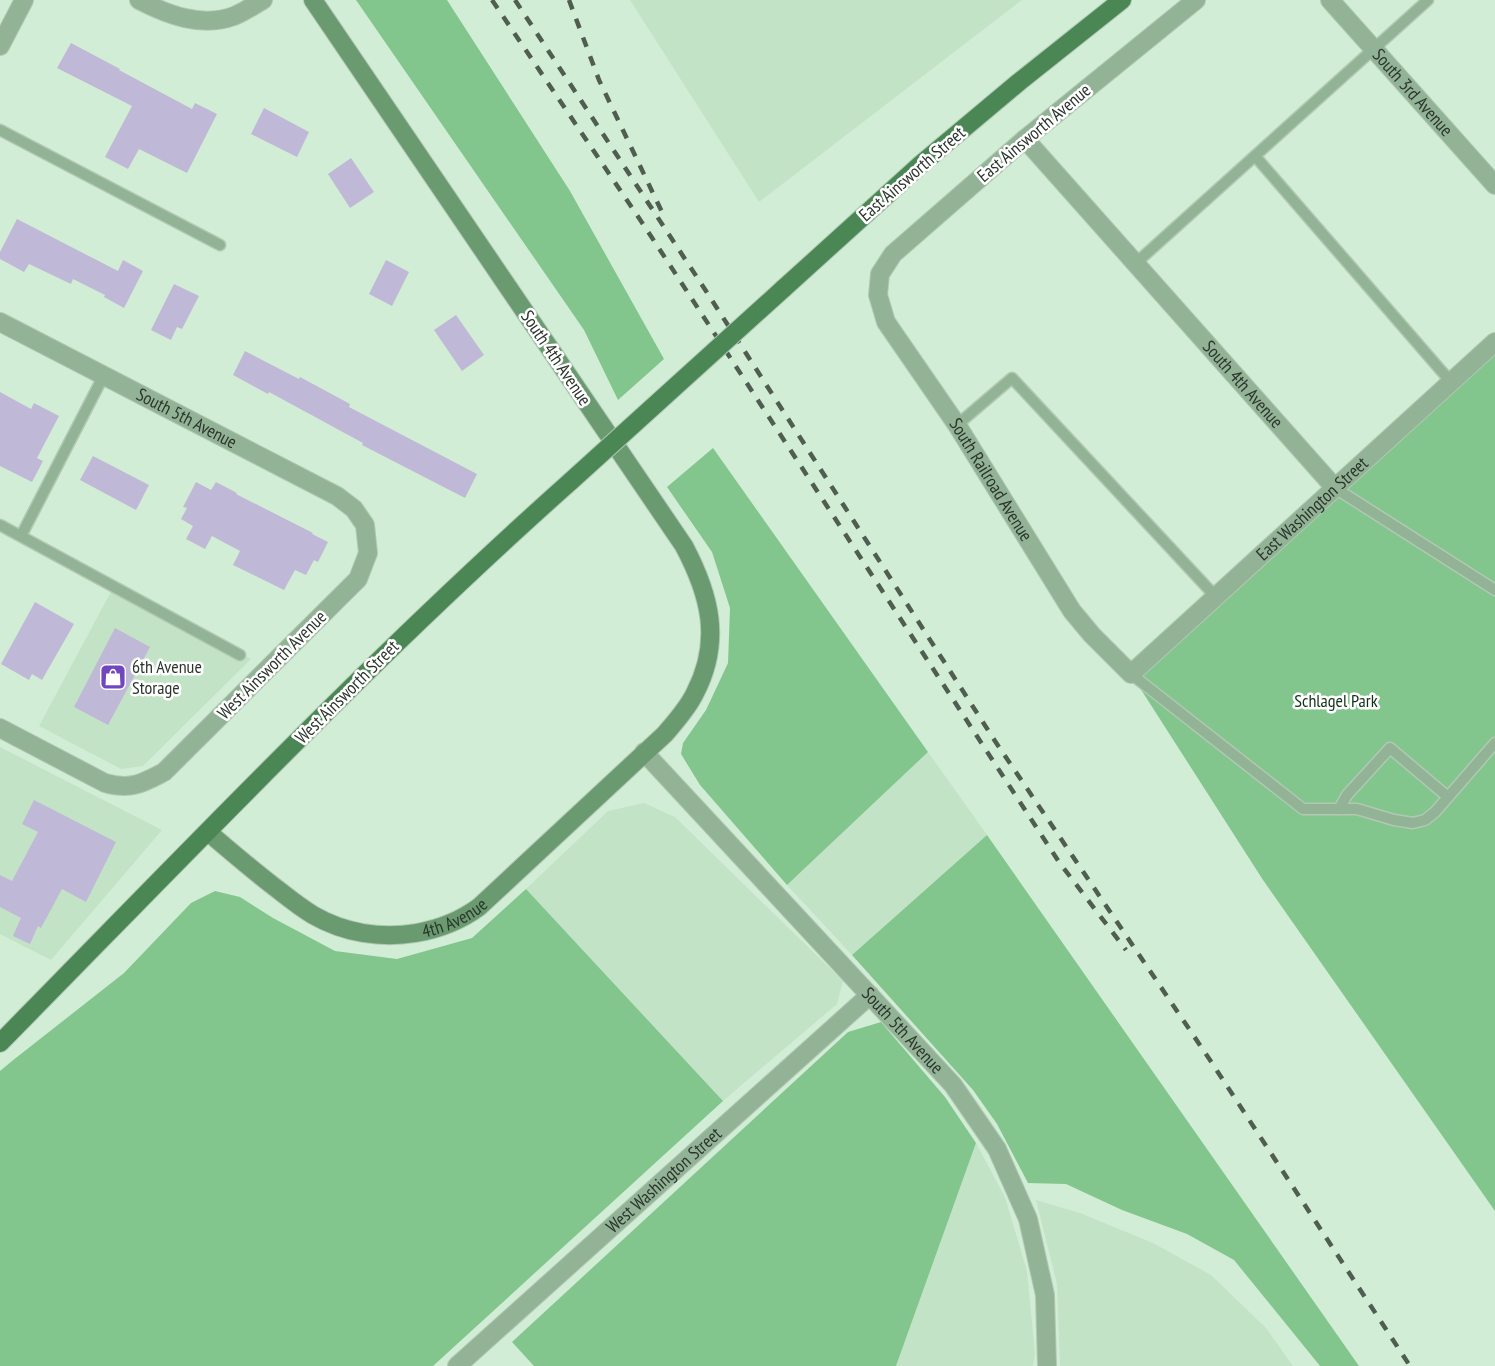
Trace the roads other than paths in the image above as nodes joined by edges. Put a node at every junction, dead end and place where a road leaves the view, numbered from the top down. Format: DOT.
graph roads {
  1 [pos="24,0"];
  2 [pos="139,0"];
  3 [pos="263,0"];
  4 [pos="313,0"];
  5 [pos="1122,0"];
  6 [pos="1196,0"];
  7 [pos="1330,0"];
  8 [pos="1428,0"];
  9 [pos="0,46"];
  10 [pos="1373,48"];
  11 [pos="0,130"];
  12 [pos="1025,139"];
  13 [pos="1255,156"];
  14 [pos="1495,185"];
  15 [pos="220,245"];
  16 [pos="1136,263"];
  17 [pos="880,274"];
  18 [pos="0,322"];
  19 [pos="1495,342"];
  20 [pos="709,356"];
  21 [pos="104,375"];
  22 [pos="1451,382"];
  23 [pos="957,425"];
  24 [pos="1335,488"];
  25 [pos="0,525"];
  26 [pos="365,525"];
  27 [pos="21,536"];
  28 [pos="1495,590"];
  29 [pos="1216,597"];
  30 [pos="240,655"];
  31 [pos="1131,674"];
  32 [pos="0,728"];
  33 [pos="665,734"];
  34 [pos="1495,743"];
  35 [pos="644,752"];
  36 [pos="1448,797"];
  37 [pos="1339,809"];
  38 [pos="208,832"];
  39 [pos="870,995"];
  40 [pos="0,1043"];
  41 [pos="457,1366"];
  42 [pos="1047,1366"];
  1 -- 9 [label="street"];
  2 -- 3 [label="street"];
  4 -- 33 [label="street, South 4th Avenue"];
  5 -- 20 [label="main road, East Ainsworth Street, bridge"];
  6 -- 12 [label="street, East Ainsworth Avenue"];
  7 -- 10 [label="street, South 3rd Avenue"];
  8 -- 10 [label="lane"];
  10 -- 13 [label="lane"];
  10 -- 14 [label="street, South 3rd Avenue"];
  11 -- 15 [label="lane"];
  12 -- 16 [label="street, South 4th Avenue"];
  12 -- 17 [label="street, East Ainsworth Avenue"];
  13 -- 16 [label="lane"];
  13 -- 22 [label="lane"];
  16 -- 24 [label="street, South 4th Avenue"];
  17 -- 23 [label="street, South Railroad Avenue"];
  18 -- 21 [label="street, South 5th Avenue"];
  19 -- 22 [label="street, East Washington Street"];
  20 -- 38 [label="main road, West Ainsworth Street, bridge"];
  21 -- 26 [label="street, South 5th Avenue"];
  21 -- 27 [label="lane"];
  22 -- 24 [label="street, East Washington Street"];
  23 -- 29 [label="lane"];
  23 -- 31 [label="street, South Railroad Avenue"];
  24 -- 28 [label="lane, South 4th Avenue"];
  24 -- 29 [label="street, East Washington Street"];
  25 -- 27 [label="lane"];
  26 -- 32 [label="street, West Ainsworth Avenue"];
  27 -- 30 [label="lane"];
  29 -- 31 [label="street, East Washington Street"];
  31 -- 37 [label="lane"];
  33 -- 35 [label="street, 4th Avenue"];
  34 -- 36 [label="lane"];
  35 -- 38 [label="street, 4th Avenue"];
  35 -- 39 [label="street, South 5th Avenue"];
  36 -- 37 [label="lane"];
  36 -- 37 [label="lane"];
  38 -- 40 [label="main road, West Ainsworth Street"];
  39 -- 41 [label="street, West Washington Street"];
  39 -- 42 [label="street, South 5th Avenue"];
}
